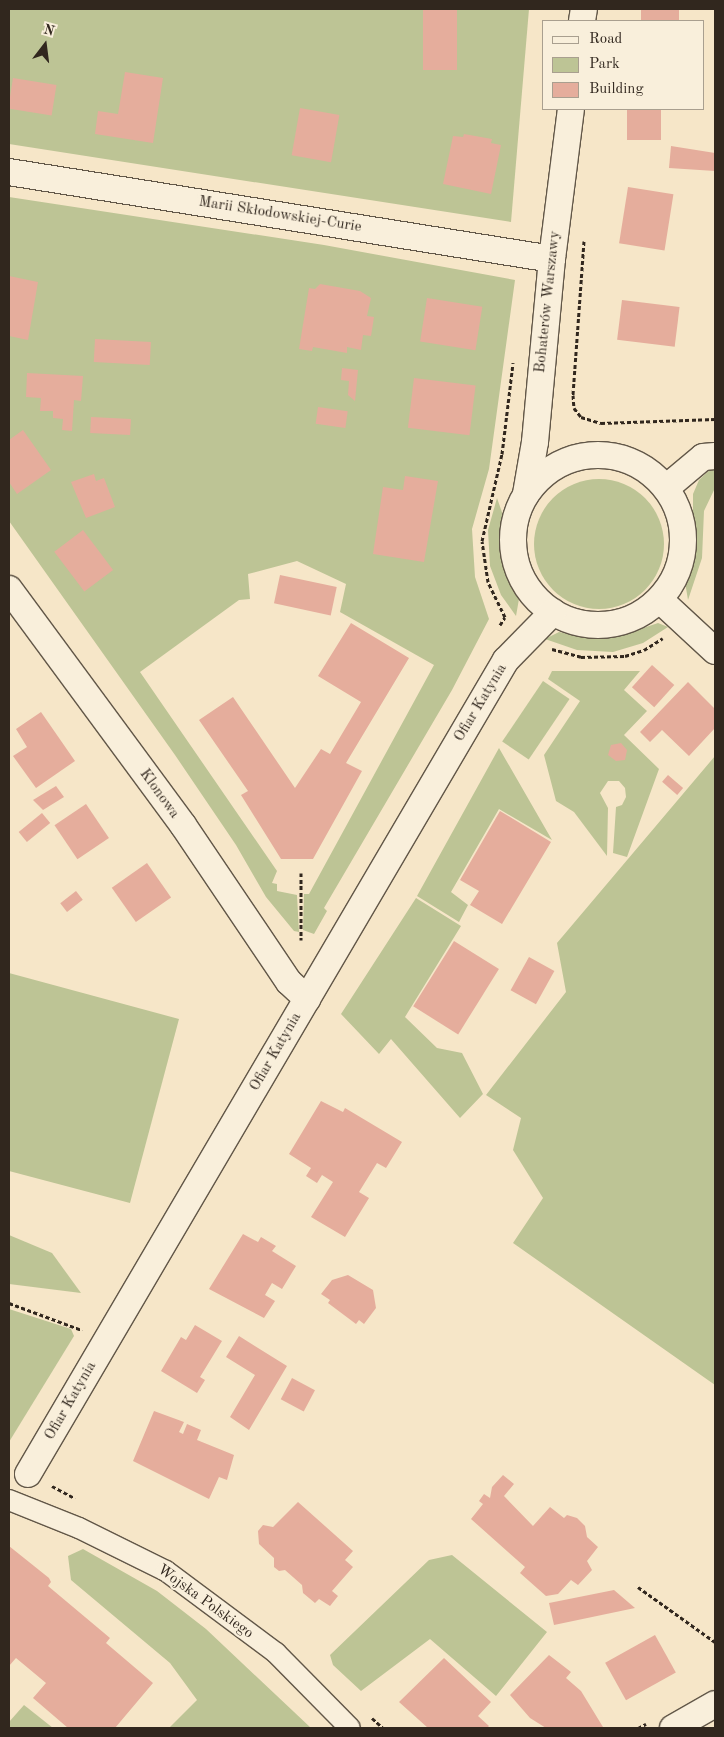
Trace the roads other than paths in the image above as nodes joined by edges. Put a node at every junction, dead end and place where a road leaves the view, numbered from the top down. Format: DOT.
graph roads {
  1 [pos="571,110"];
  2 [pos="9,172"];
  3 [pos="552,259"];
  4 [pos="715,456"];
  5 [pos="666,488"];
  6 [pos="526,494"];
  7 [pos="9,589"];
  8 [pos="660,600"];
  9 [pos="553,612"];
  10 [pos="9,622"];
  11 [pos="38,630"];
  12 [pos="715,651"];
  13 [pos="307,999"];
  14 [pos="28,1474"];
  15 [pos="10,1500"];
  16 [pos="715,1704"];
  17 [pos="350,1728"];
  18 [pos="673,1728"];
  1 -- 3 [label="street, Bohaterów Warszawy"];
  2 -- 3 [label="street, Marii Skłodowskiej-Curie"];
  3 -- 6 [label="street, Bohaterów Warszawy"];
  4 -- 5 [label="street"];
  5 -- 6 [label="street"];
  5 -- 8 [label="street"];
  6 -- 9 [label="street"];
  7 -- 11 [label="street, Klonowa"];
  8 -- 9 [label="street"];
  8 -- 12 [label="street"];
  9 -- 13 [label="street, Ofiar Katynia"];
  10 -- 11 [label="street"];
  11 -- 13 [label="street, Klonowa"];
  13 -- 14 [label="street, Ofiar Katynia"];
  14 -- 15 [label="street, Ofiar Katynia"];
  15 -- 17 [label="street, Wojska Polskiego"];
  16 -- 18 [label="street"];
}
